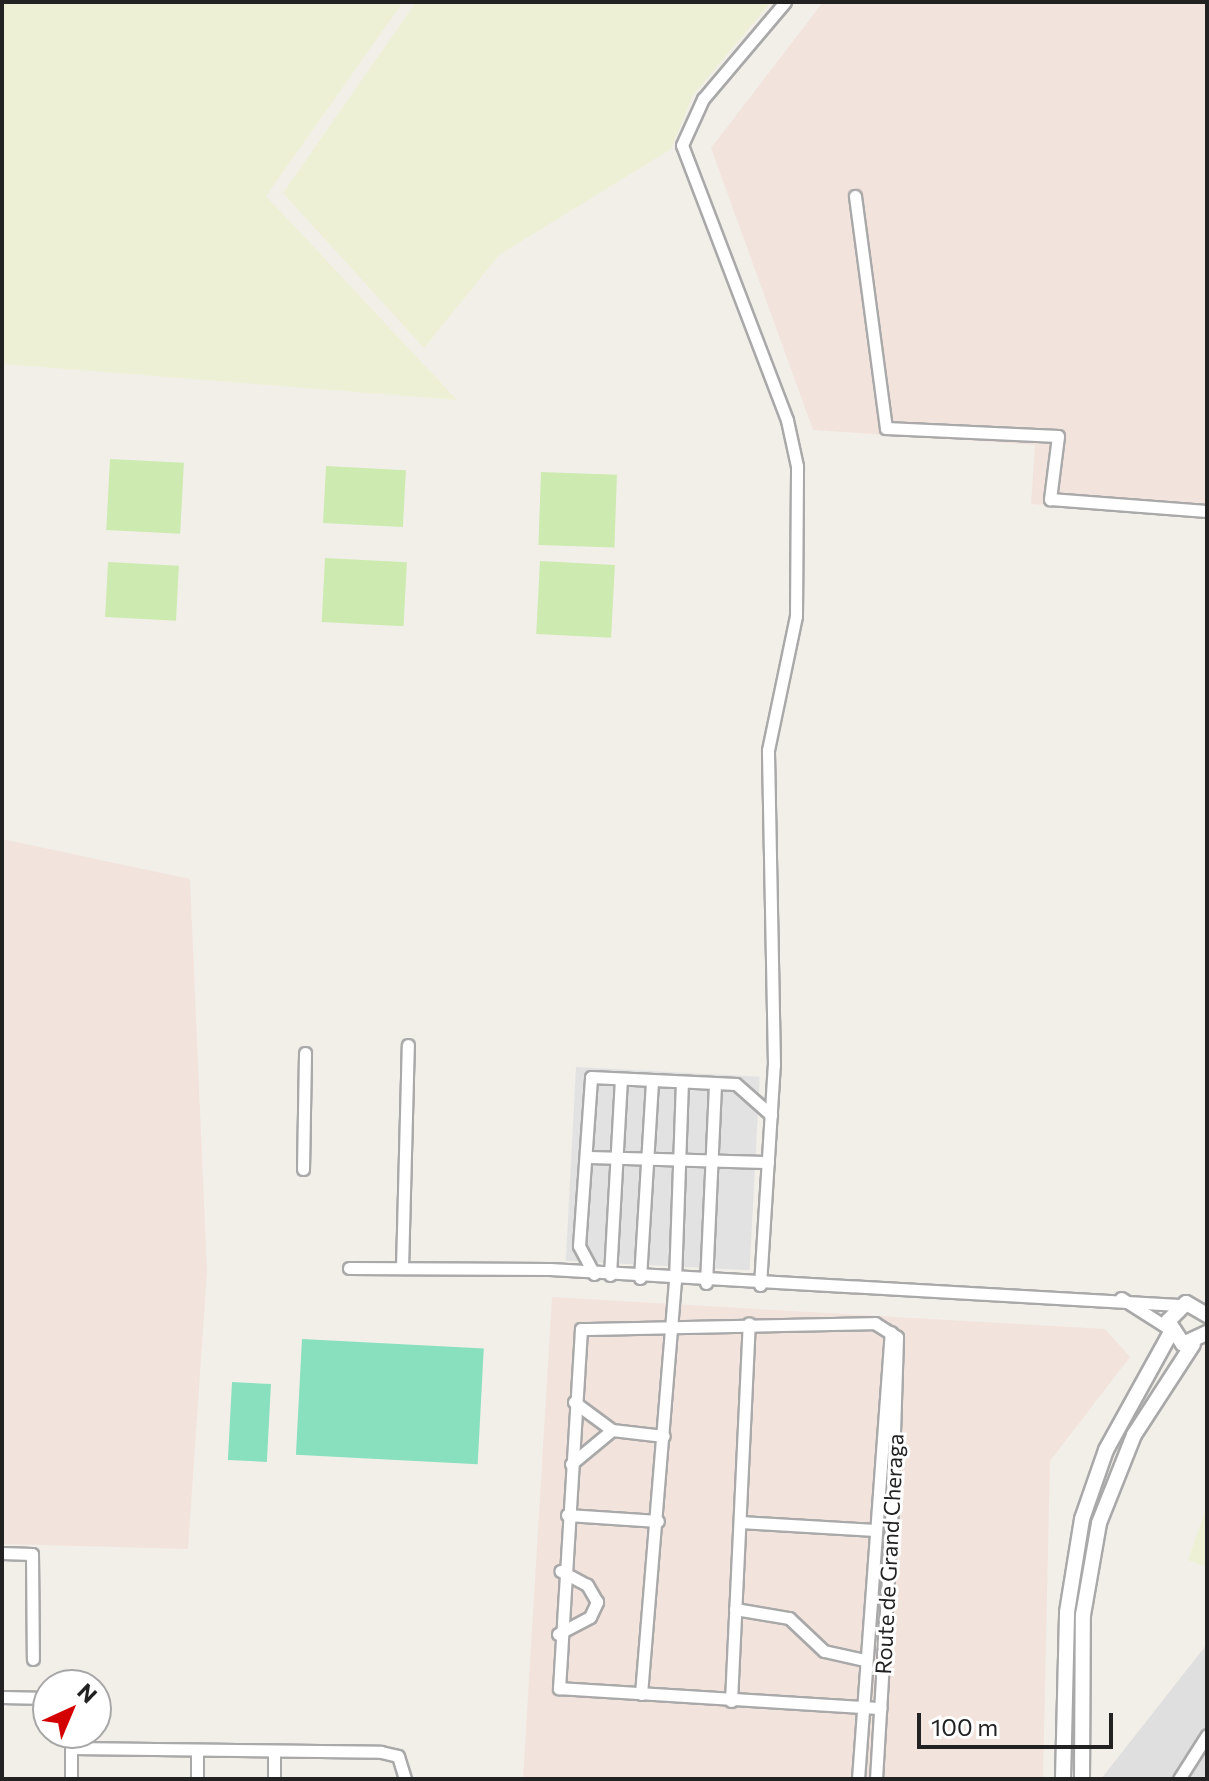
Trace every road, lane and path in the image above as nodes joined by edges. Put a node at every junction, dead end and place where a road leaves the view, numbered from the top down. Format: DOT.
graph roads {
  1 [pos="785,2"];
  2 [pos="855,196"];
  3 [pos="1207,511"];
  4 [pos="408,1045"];
  5 [pos="305,1053"];
  6 [pos="621,1080"];
  7 [pos="652,1080"];
  8 [pos="682,1083"];
  9 [pos="715,1084"];
  10 [pos="771,1115"];
  11 [pos="586,1157"];
  12 [pos="617,1158"];
  13 [pos="647,1160"];
  14 [pos="678,1161"];
  15 [pos="768,1162"];
  16 [pos="710,1163"];
  17 [pos="303,1169"];
  18 [pos="349,1268"];
  19 [pos="402,1268"];
  20 [pos="594,1274"];
  21 [pos="610,1275"];
  22 [pos="640,1278"];
  23 [pos="675,1281"];
  24 [pos="706,1283"];
  25 [pos="760,1285"];
  26 [pos="1120,1298"];
  27 [pos="1179,1305"];
  28 [pos="1206,1311"];
  29 [pos="749,1323"];
  30 [pos="670,1329"];
  31 [pos="1169,1331"];
  32 [pos="891,1332"];
  33 [pos="1207,1333"];
  34 [pos="1193,1344"];
  35 [pos="574,1402"];
  36 [pos="612,1430"];
  37 [pos="664,1436"];
  38 [pos="571,1464"];
  39 [pos="567,1515"];
  40 [pos="658,1521"];
  41 [pos="741,1522"];
  42 [pos="874,1530"];
  43 [pos="2,1553"];
  44 [pos="561,1571"];
  45 [pos="735,1609"];
  46 [pos="558,1634"];
  47 [pos="33,1659"];
  48 [pos="865,1660"];
  49 [pos="641,1694"];
  50 [pos="2,1697"];
  51 [pos="32,1698"];
  52 [pos="731,1701"];
  53 [pos="862,1707"];
  54 [pos="880,1708"];
  55 [pos="1207,1735"];
  56 [pos="72,1749"];
  57 [pos="103,1749"];
  58 [pos="274,1751"];
  59 [pos="197,1752"];
  60 [pos="71,1779"];
  61 [pos="197,1779"];
  62 [pos="274,1779"];
  63 [pos="405,1779"];
  64 [pos="858,1779"];
  65 [pos="876,1779"];
  66 [pos="1063,1779"];
  67 [pos="1082,1779"];
  68 [pos="1179,1779"];
  1 -- 10 [label="street"];
  2 -- 3 [label="street"];
  4 -- 19 [label="street"];
  5 -- 17 [label="street"];
  6 -- 7 [label="street"];
  6 -- 11 [label="street"];
  6 -- 12 [label="street"];
  7 -- 8 [label="street"];
  7 -- 13 [label="street"];
  8 -- 9 [label="street"];
  8 -- 14 [label="street"];
  9 -- 10 [label="street"];
  9 -- 16 [label="street"];
  10 -- 15 [label="street"];
  11 -- 12 [label="street"];
  11 -- 20 [label="street"];
  12 -- 13 [label="street"];
  12 -- 21 [label="street"];
  13 -- 14 [label="street"];
  13 -- 22 [label="street"];
  14 -- 16 [label="street"];
  14 -- 23 [label="street"];
  15 -- 16 [label="street"];
  15 -- 25 [label="street"];
  16 -- 24 [label="street"];
  18 -- 19 [label="street"];
  19 -- 20 [label="street"];
  20 -- 21 [label="street"];
  21 -- 22 [label="street"];
  22 -- 23 [label="street"];
  23 -- 24 [label="street"];
  23 -- 30 [label="street"];
  24 -- 25 [label="street"];
  25 -- 26 [label="street"];
  26 -- 27 [label="street"];
  26 -- 31 [label="street"];
  27 -- 28 [label="street"];
  27 -- 31 [label="street"];
  29 -- 30 [label="street"];
  29 -- 32 [label="street"];
  29 -- 41 [label="street"];
  30 -- 35 [label="street"];
  30 -- 37 [label="street"];
  31 -- 34 [label="street"];
  31 -- 66 [label="street"];
  32 -- 42 [label="street"];
  32 -- 54 [label="street, Route de Grand Cheraga"];
  33 -- 34 [label="street"];
  34 -- 67 [label="street"];
  35 -- 36 [label="street"];
  35 -- 38 [label="street"];
  36 -- 37 [label="street"];
  36 -- 38 [label="street"];
  37 -- 40 [label="street"];
  38 -- 39 [label="street"];
  39 -- 40 [label="street"];
  39 -- 44 [label="street"];
  40 -- 49 [label="street"];
  41 -- 42 [label="street"];
  41 -- 45 [label="street"];
  42 -- 48 [label="street"];
  43 -- 47 [label="street"];
  44 -- 46 [label="street"];
  44 -- 46 [label="street"];
  45 -- 48 [label="street"];
  45 -- 52 [label="street"];
  46 -- 49 [label="street"];
  48 -- 53 [label="street"];
  49 -- 52 [label="street"];
  50 -- 51 [label="street"];
  52 -- 53 [label="street"];
  53 -- 54 [label="street"];
  53 -- 64 [label="street"];
  54 -- 65 [label="street, Route de Grand Cheraga"];
  55 -- 68 [label="street"];
  56 -- 60 [label="street"];
  57 -- 59 [label="street"];
  58 -- 59 [label="street"];
  58 -- 62 [label="street"];
  58 -- 63 [label="street"];
  59 -- 61 [label="street"];
}
